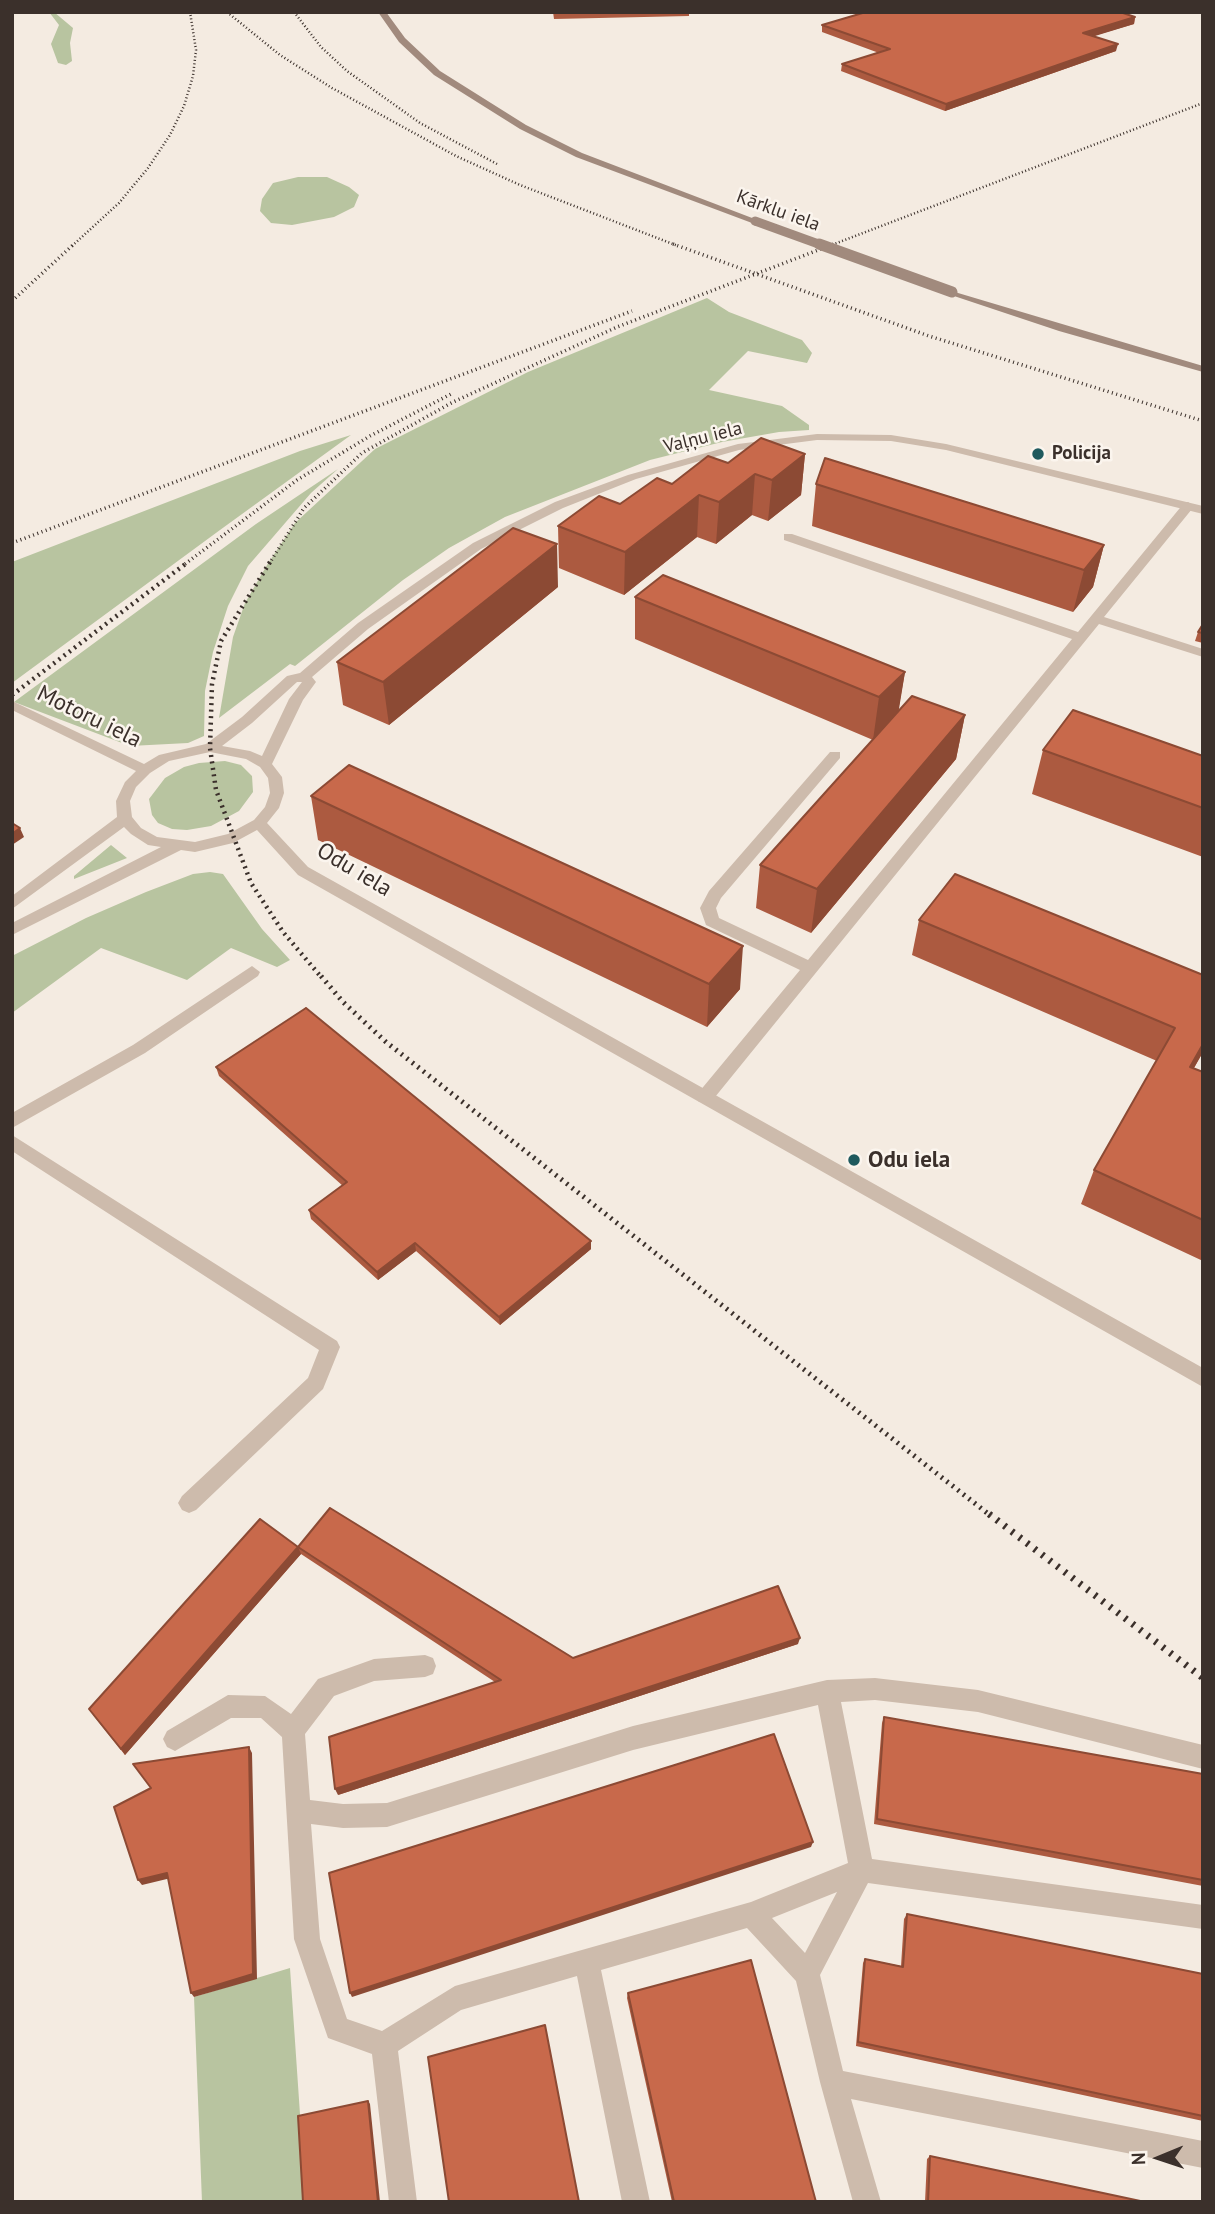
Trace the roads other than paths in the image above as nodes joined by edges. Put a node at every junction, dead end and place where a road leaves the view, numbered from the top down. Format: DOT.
graph roads {
  1 [pos="382,12"];
  2 [pos="1203,369"];
  3 [pos="1196,508"];
  4 [pos="788,537"];
  5 [pos="1096,619"];
  6 [pos="1081,638"];
  7 [pos="1203,653"];
  8 [pos="305,676"];
  9 [pos="12,705"];
  10 [pos="210,748"];
  11 [pos="835,755"];
  12 [pos="265,764"];
  13 [pos="145,770"];
  14 [pos="125,818"];
  15 [pos="259,823"];
  16 [pos="176,846"];
  17 [pos="12,904"];
  18 [pos="12,930"];
  19 [pos="811,968"];
  20 [pos="251,972"];
  21 [pos="705,1097"];
  22 [pos="12,1121"];
  23 [pos="13,1145"];
  24 [pos="1203,1378"];
  25 [pos="189,1503"];
  26 [pos="425,1667"];
  27 [pos="827,1691"];
  28 [pos="293,1731"];
  29 [pos="176,1739"];
  30 [pos="1203,1757"];
  31 [pos="299,1810"];
  32 [pos="862,1870"];
  33 [pos="751,1914"];
  34 [pos="1203,1917"];
  35 [pos="587,1961"];
  36 [pos="807,1975"];
  37 [pos="384,2045"];
  38 [pos="833,2082"];
  39 [pos="1203,2155"];
  40 [pos="403,2202"];
  41 [pos="636,2202"];
  42 [pos="867,2202"];
  1 -- 2 [label="street, Kārklu iela, bridge"];
  3 -- 5 [label="street"];
  3 -- 8 [label="street, Vaļņu iela"];
  4 -- 6 [label="street"];
  5 -- 6 [label="street"];
  5 -- 7 [label="street"];
  6 -- 19 [label="street"];
  8 -- 10 [label="street, Vaļņu iela"];
  8 -- 12 [label="street"];
  9 -- 13 [label="street, Motoru iela"];
  10 -- 12 [label="street"];
  10 -- 13 [label="street"];
  11 -- 19 [label="street"];
  12 -- 15 [label="street"];
  13 -- 14 [label="street"];
  14 -- 16 [label="street"];
  14 -- 17 [label="street"];
  15 -- 16 [label="street"];
  15 -- 21 [label="street, Odu iela"];
  16 -- 18 [label="street"];
  19 -- 21 [label="street"];
  20 -- 22 [label="street"];
  21 -- 24 [label="street, Odu iela"];
  23 -- 25 [label="street"];
  26 -- 28 [label="street"];
  27 -- 30 [label="street"];
  27 -- 31 [label="street"];
  27 -- 32 [label="street"];
  28 -- 29 [label="street"];
  28 -- 31 [label="street"];
  31 -- 37 [label="street"];
  32 -- 33 [label="street"];
  32 -- 34 [label="street"];
  32 -- 36 [label="street"];
  33 -- 35 [label="street"];
  33 -- 36 [label="street"];
  35 -- 37 [label="street"];
  35 -- 41 [label="street"];
  36 -- 38 [label="street"];
  37 -- 40 [label="street"];
  38 -- 39 [label="street"];
  38 -- 42 [label="street"];
}
